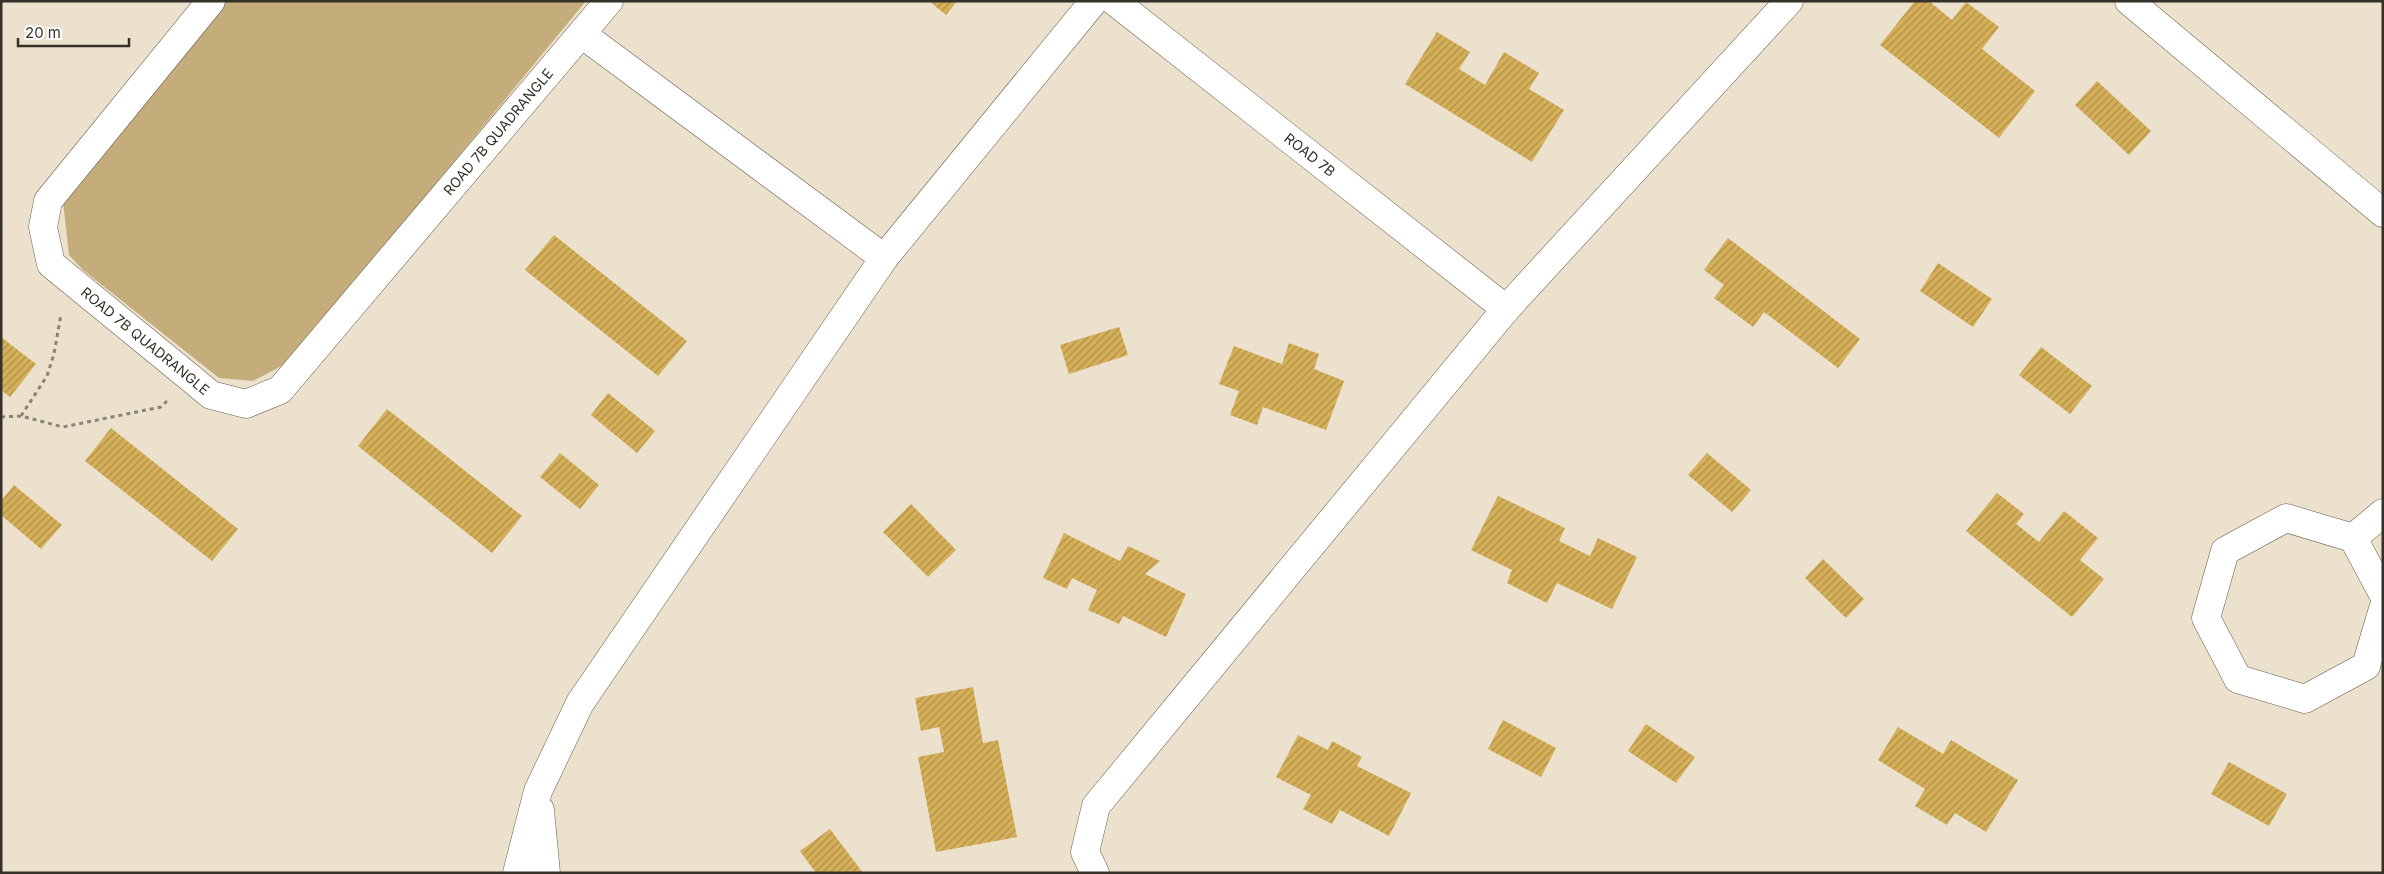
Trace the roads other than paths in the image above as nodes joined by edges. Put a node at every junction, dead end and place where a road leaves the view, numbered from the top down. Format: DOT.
graph roads {
  1 [pos="211,1"];
  2 [pos="609,1"];
  3 [pos="1094,1"];
  4 [pos="1114,1"];
  5 [pos="1789,1"];
  6 [pos="2130,1"];
  7 [pos="583,34"];
  8 [pos="2383,213"];
  9 [pos="884,258"];
  10 [pos="1506,309"];
  11 [pos="2383,512"];
  12 [pos="2353,538"];
  13 [pos="2383,594"];
  14 [pos="2383,608"];
  15 [pos="538,791"];
  16 [pos="518,873"];
  17 [pos="546,873"];
  18 [pos="1095,873"];
  1 -- 7 [label="street, ROAD 7B QUADRANGLE"];
  2 -- 7 [label="street, ROAD 7B QUADRANGLE"];
  3 -- 9 [label="street"];
  4 -- 10 [label="street, ROAD 7B"];
  5 -- 10 [label="street"];
  6 -- 8 [label="street"];
  7 -- 9 [label="street"];
  9 -- 15 [label="street"];
  10 -- 18 [label="street"];
  11 -- 12 [label="street"];
  12 -- 13 [label="street"];
  12 -- 14 [label="street"];
  15 -- 16 [label="street"];
  15 -- 17 [label="street"];
}
